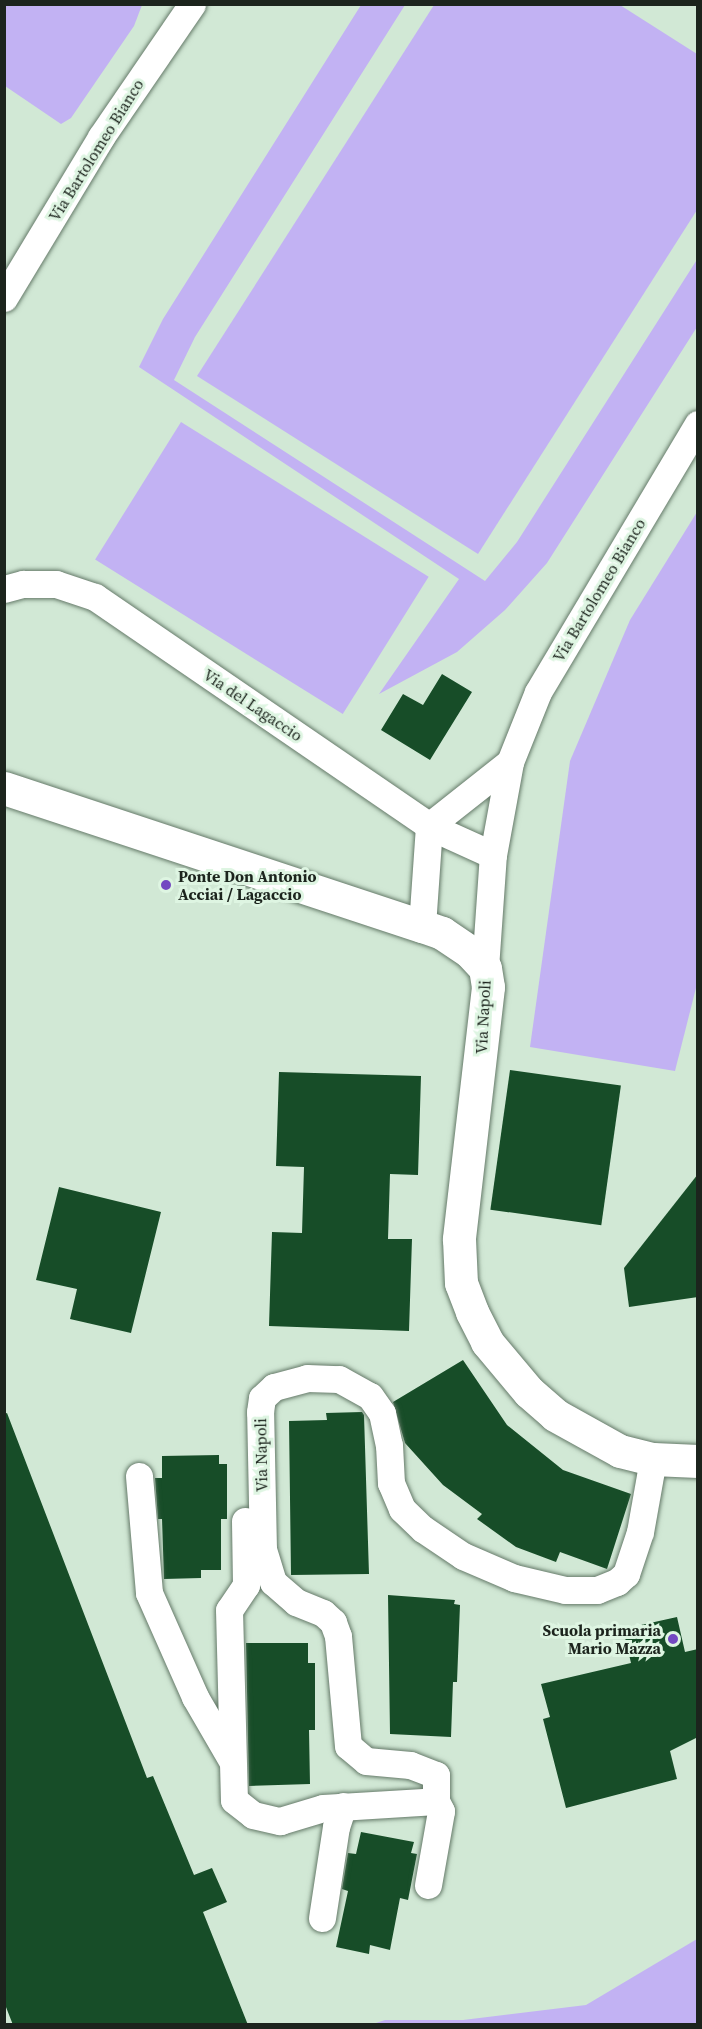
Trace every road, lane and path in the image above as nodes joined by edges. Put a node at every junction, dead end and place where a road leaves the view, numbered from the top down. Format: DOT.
graph roads {
  1 [pos="192,4"];
  2 [pos="4,298"];
  3 [pos="698,424"];
  4 [pos="4,589"];
  5 [pos="510,762"];
  6 [pos="4,788"];
  7 [pos="429,826"];
  8 [pos="493,855"];
  9 [pos="413,923"];
  10 [pos="485,968"];
  11 [pos="244,1417"];
  12 [pos="654,1459"];
  13 [pos="698,1461"];
  14 [pos="139,1476"];
  15 [pos="233,1763"];
  16 [pos="436,1801"];
  17 [pos="343,1806"];
  18 [pos="429,1885"];
  19 [pos="322,1918"];
  1 -- 2 [label="street, Via Bartolomeo Bianco"];
  3 -- 5 [label="street, Via Bartolomeo Bianco"];
  4 -- 7 [label="street, Via del Lagaccio"];
  5 -- 7 [label="street, Via Bartolomeo Bianco"];
  5 -- 8 [label="street, Via Bartolomeo Bianco"];
  6 -- 9 [label="street, Via Napoli"];
  7 -- 8 [label="street, Via del Lagaccio"];
  7 -- 9 [label="street"];
  8 -- 10 [label="street, Via Bartolomeo Bianco"];
  9 -- 10 [label="street, Via Napoli"];
  10 -- 12 [label="street, Via Napoli"];
  11 -- 15 [label="street, Via Napoli"];
  12 -- 13 [label="street, Via Napoli"];
  12 -- 16 [label="street, Via Napoli"];
  14 -- 15 [label="street, Via Napoli"];
  15 -- 17 [label="street, Via Napoli"];
  16 -- 17 [label="street, Via Napoli"];
  16 -- 18 [label="street, Via Napoli"];
  17 -- 19 [label="street"];
}
